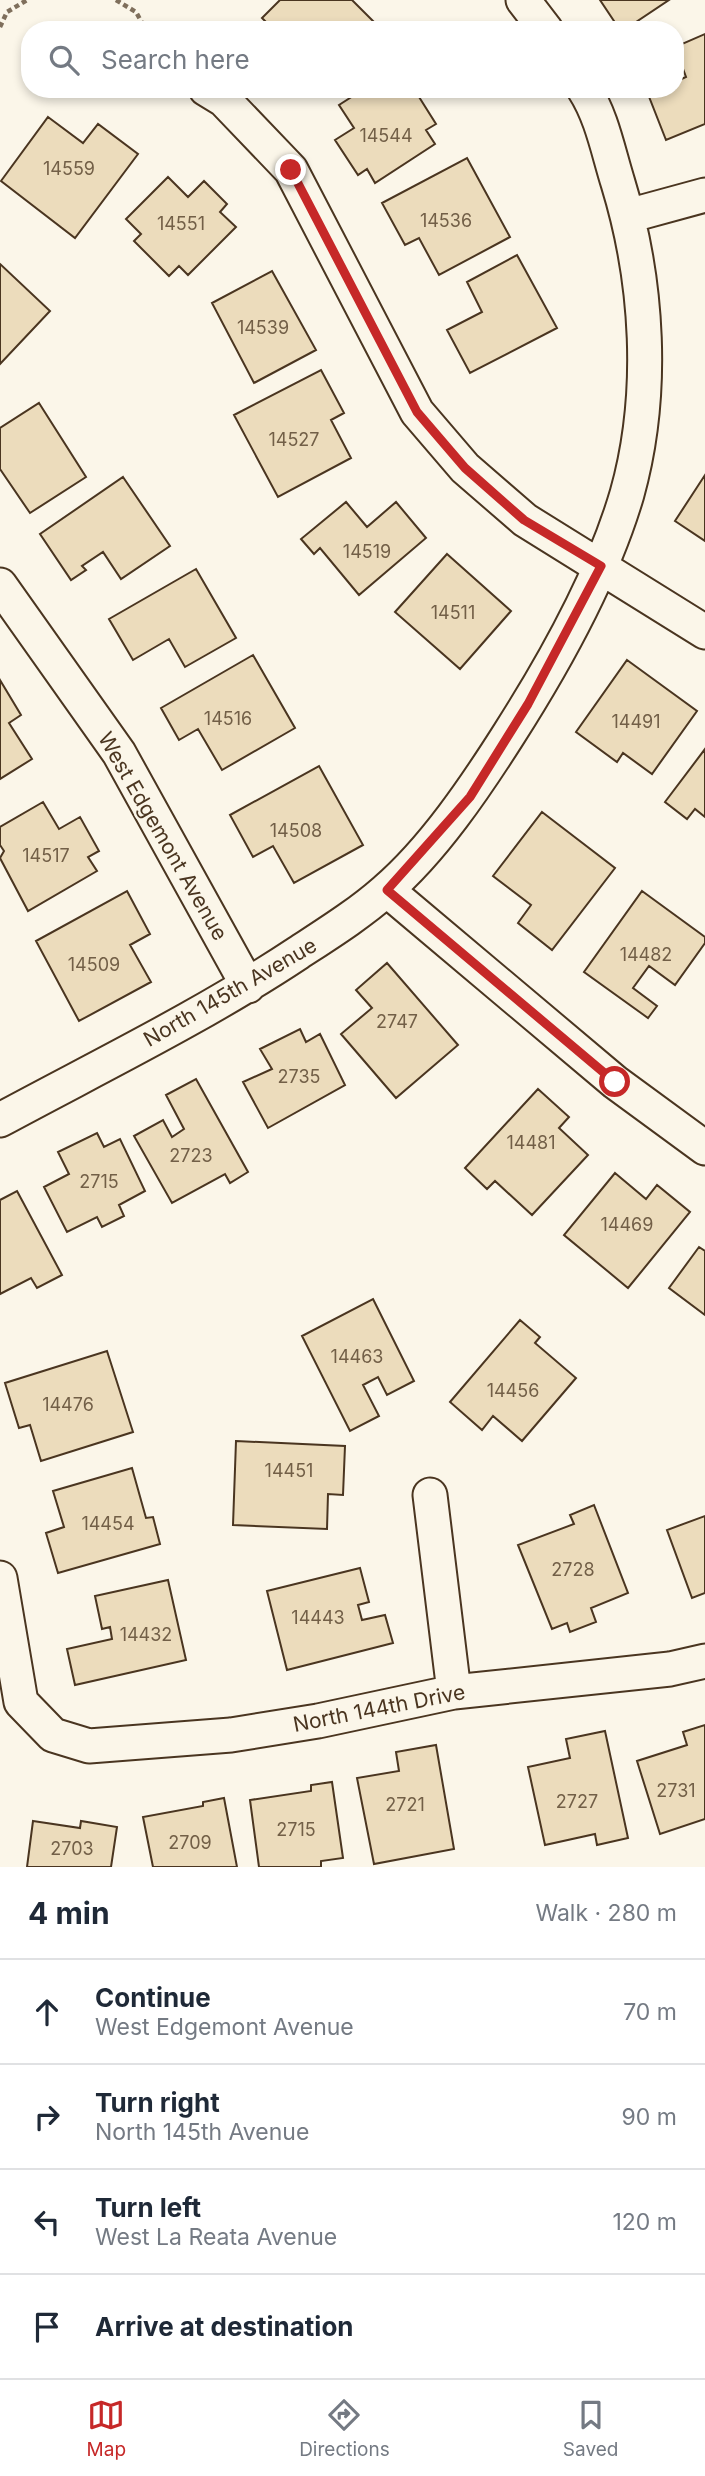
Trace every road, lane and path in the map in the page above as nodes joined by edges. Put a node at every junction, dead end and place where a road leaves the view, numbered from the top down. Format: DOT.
graph roads {
  1 [pos="27,0"];
  2 [pos="116,0"];
  3 [pos="523,0"];
  4 [pos="141,21"];
  5 [pos="539,21"];
  6 [pos="0,27"];
  7 [pos="221,98"];
  8 [pos="590,98"];
  9 [pos="705,195"];
  10 [pos="628,216"];
  11 [pos="601,566"];
  12 [pos="0,585"];
  13 [pos="705,632"];
  14 [pos="387,890"];
  15 [pos="248,986"];
  16 [pos="0,1120"];
  17 [pos="705,1148"];
  18 [pos="430,1495"];
  19 [pos="0,1578"];
  20 [pos="705,1661"];
  21 [pos="454,1692"];
  1 -- 6 [label="path"];
  2 -- 4 [label="path"];
  3 -- 5 [label="street"];
  7 -- 11 [label="street"];
  8 -- 10 [label="street, North 145th Avenue"];
  9 -- 10 [label="street"];
  10 -- 11 [label="street, North 145th Avenue"];
  11 -- 13 [label="street"];
  11 -- 14 [label="street, North 145th Avenue"];
  12 -- 15 [label="street, West Edgemont Avenue"];
  14 -- 15 [label="street, North 145th Avenue"];
  14 -- 17 [label="street"];
  15 -- 16 [label="street, North 145th Avenue"];
  18 -- 21 [label="street"];
  19 -- 21 [label="street, North 144th Drive"];
  20 -- 21 [label="street, North 144th Drive"];
}
